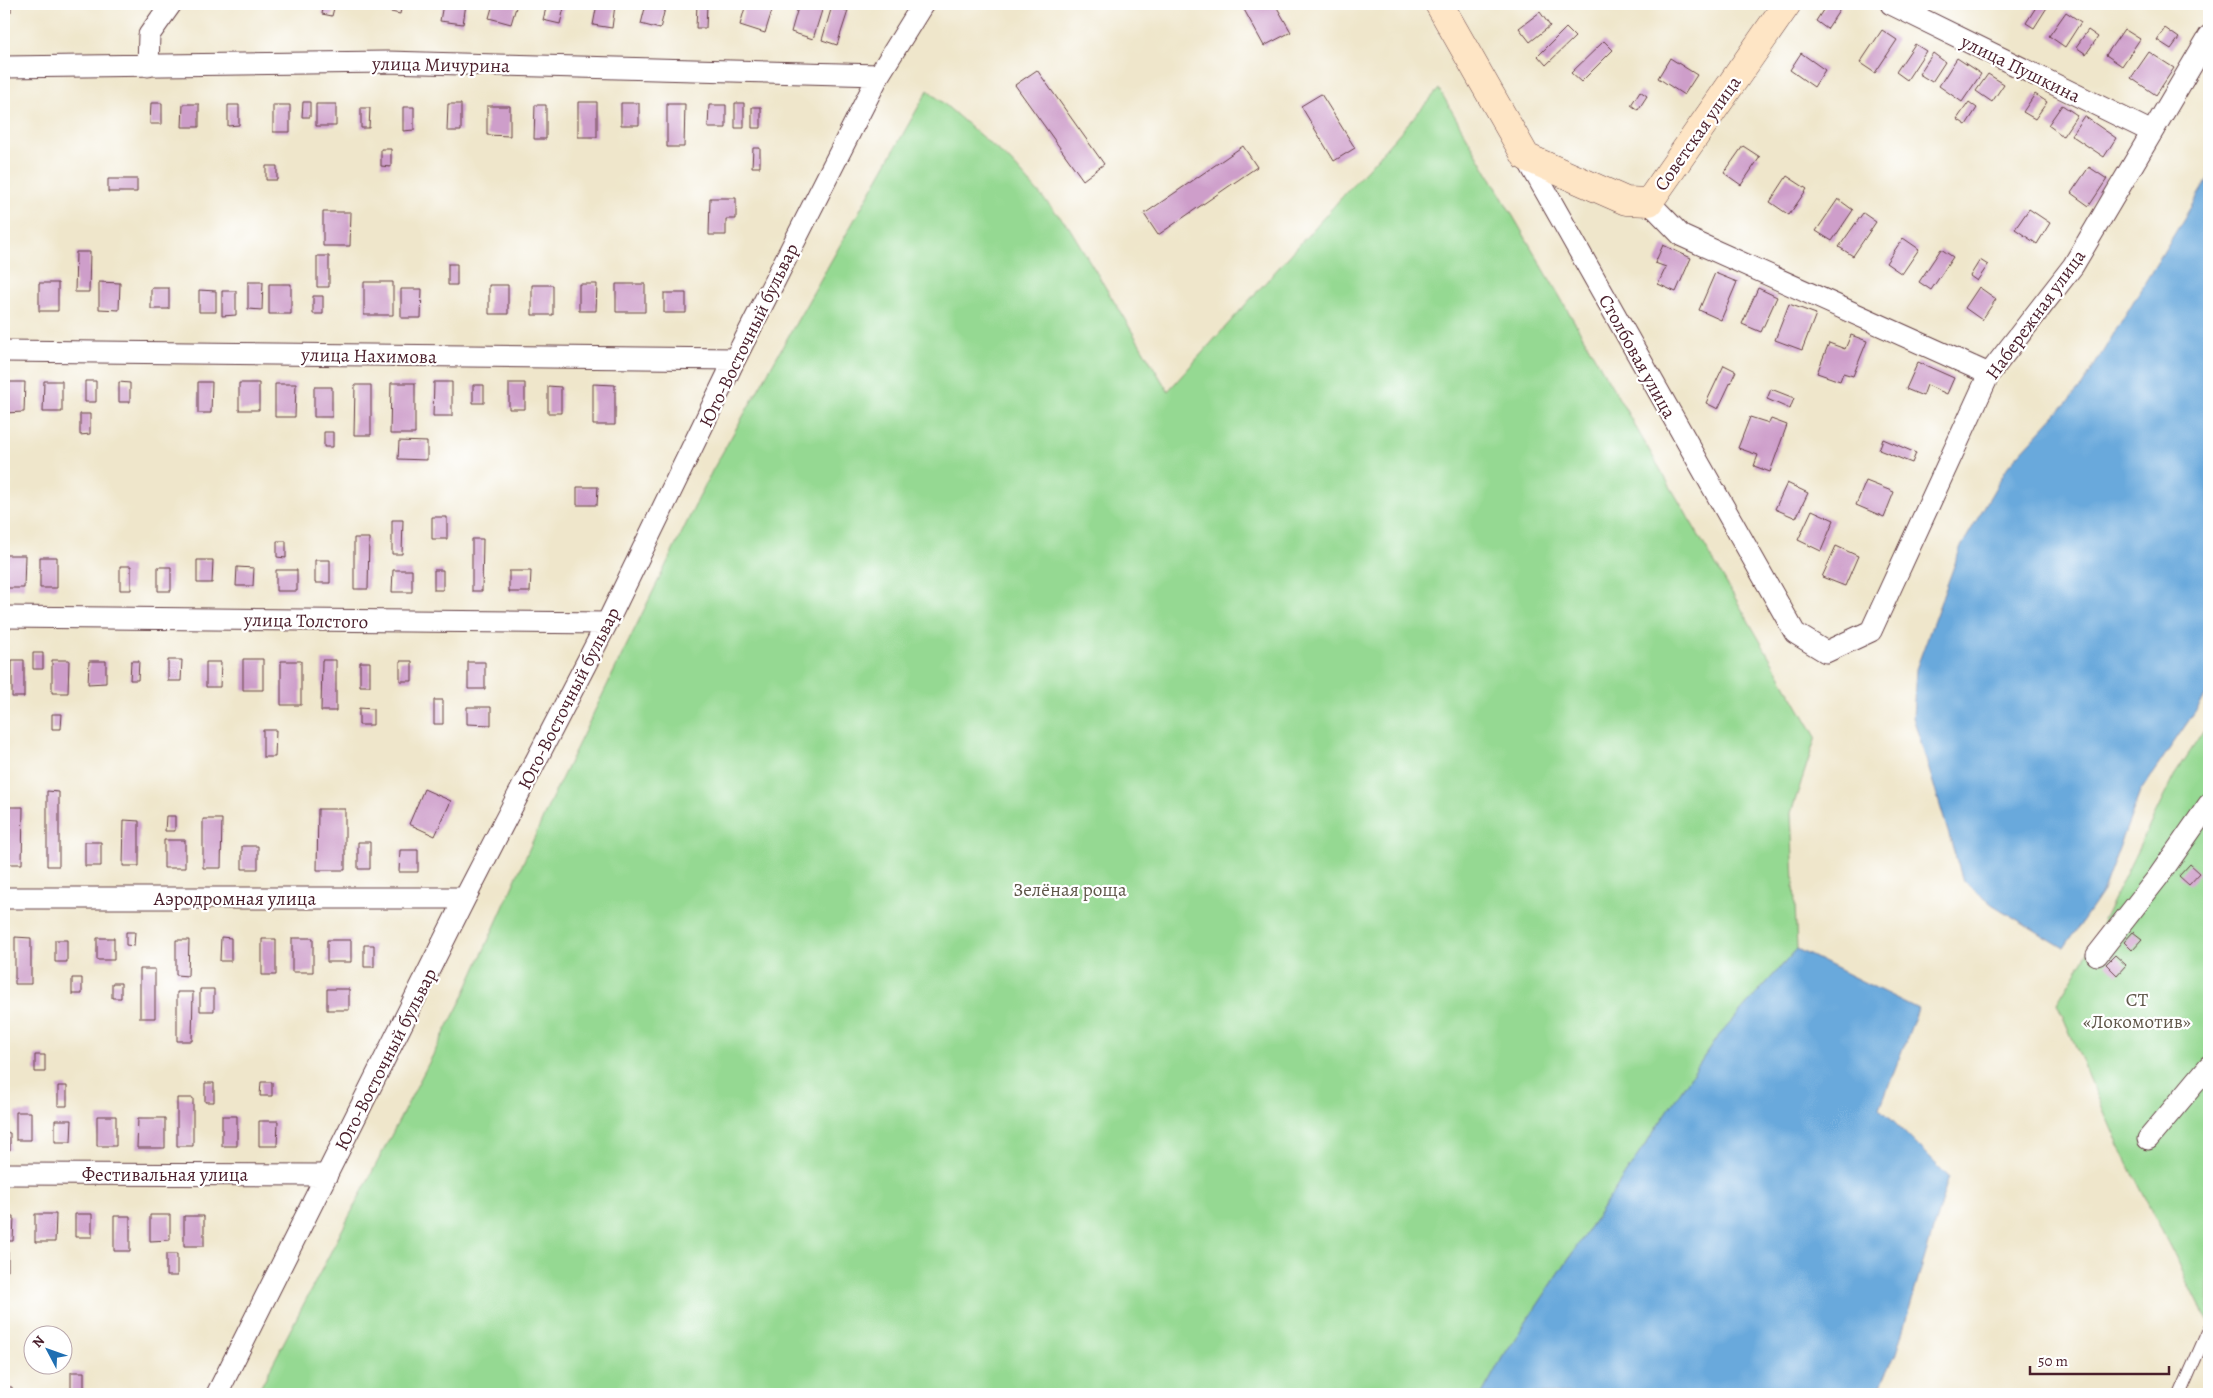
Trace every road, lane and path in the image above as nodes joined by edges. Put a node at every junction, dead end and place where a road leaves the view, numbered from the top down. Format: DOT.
graph roads {
  1 [pos="171,4"];
  2 [pos="923,4"];
  3 [pos="1439,4"];
  4 [pos="1787,4"];
  5 [pos="1891,4"];
  6 [pos="2209,36"];
  7 [pos="4,66"];
  8 [pos="148,66"];
  9 [pos="879,75"];
  10 [pos="2152,132"];
  11 [pos="1526,157"];
  12 [pos="1649,202"];
  13 [pos="4,351"];
  14 [pos="735,359"];
  15 [pos="1989,374"];
  16 [pos="4,617"];
  17 [pos="608,623"];
  18 [pos="1871,631"];
  19 [pos="2209,804"];
  20 [pos="4,898"];
  21 [pos="465,898"];
  22 [pos="2097,955"];
  23 [pos="2209,1066"];
  24 [pos="2148,1139"];
  25 [pos="4,1174"];
  26 [pos="327,1174"];
  27 [pos="2209,1328"];
  28 [pos="217,1394"];
  29 [pos="2180,1394"];
  1 -- 8 [label="street"];
  2 -- 9 [label="street, Юго-Восточный бульвар"];
  3 -- 11 [label="street, Столбовая улица"];
  4 -- 12 [label="street, Советская улица"];
  5 -- 10 [label="street, улица Пушкина"];
  6 -- 10 [label="street, Набережная улица"];
  7 -- 8 [label="street, улица Мичурина"];
  8 -- 9 [label="street, улица Мичурина"];
  9 -- 14 [label="street, Юго-Восточный бульвар"];
  10 -- 15 [label="street, Набережная улица"];
  11 -- 12 [label="street, Советская улица"];
  11 -- 18 [label="street, Столбовая улица"];
  12 -- 15 [label="street"];
  13 -- 14 [label="street, улица Нахимова"];
  14 -- 17 [label="street, Юго-Восточный бульвар"];
  15 -- 18 [label="street, Набережная улица"];
  16 -- 17 [label="street, улица Толстого"];
  17 -- 21 [label="street, Юго-Восточный бульвар"];
  19 -- 22 [label="street"];
  20 -- 21 [label="street, Аэродромная улица"];
  21 -- 26 [label="street, Юго-Восточный бульвар"];
  23 -- 24 [label="street"];
  25 -- 26 [label="street, Фестивальная улица"];
  26 -- 28 [label="street, Юго-Восточный бульвар"];
  27 -- 29 [label="lane"];
}
